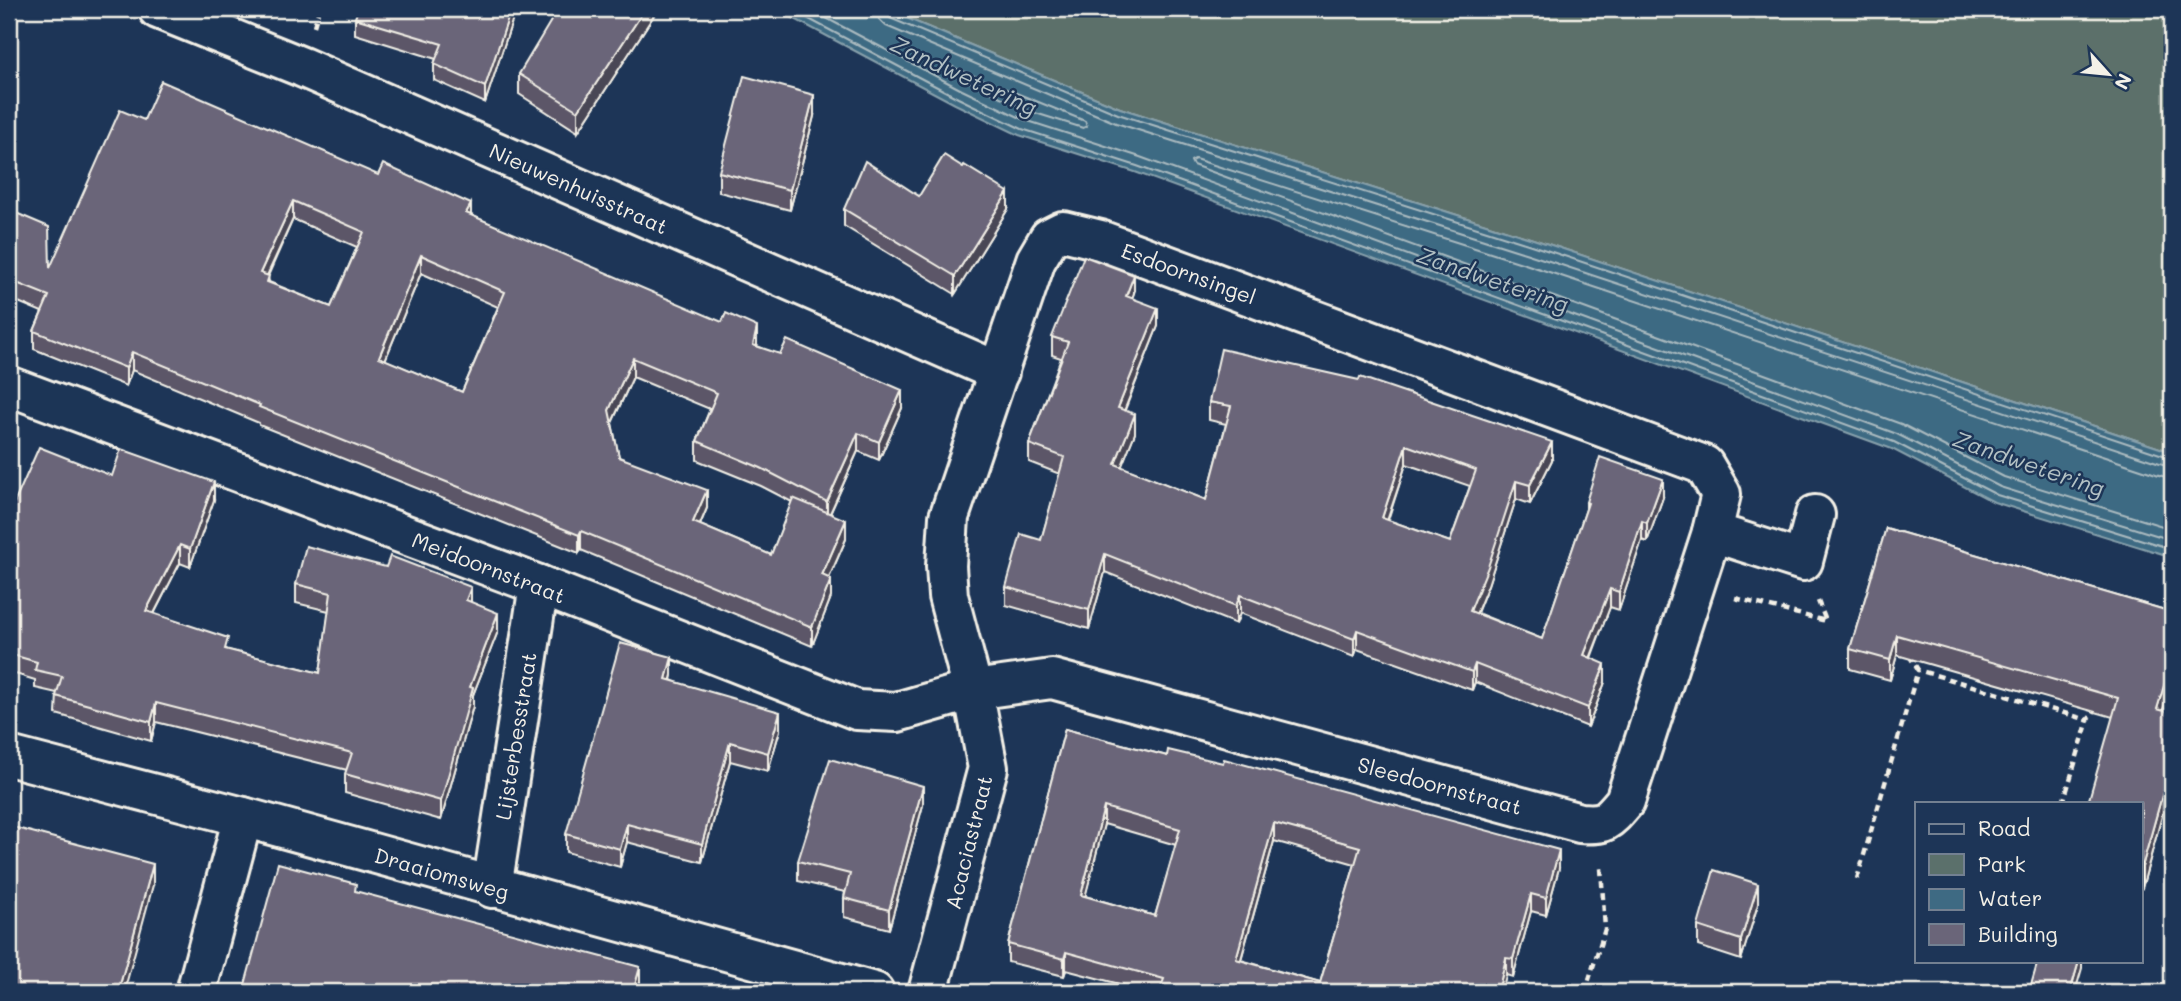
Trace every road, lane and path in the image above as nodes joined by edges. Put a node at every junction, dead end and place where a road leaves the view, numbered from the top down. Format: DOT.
graph roads {
  1 [pos="158,9"];
  2 [pos="999,372"];
  3 [pos="9,386"];
  4 [pos="1815,515"];
  5 [pos="1712,531"];
  6 [pos="539,585"];
  7 [pos="1694,587"];
  8 [pos="1826,621"];
  9 [pos="1906,652"];
  10 [pos="1918,670"];
  11 [pos="973,690"];
  12 [pos="2100,702"];
  13 [pos="2088,720"];
  14 [pos="9,755"];
  15 [pos="2063,802"];
  16 [pos="243,817"];
  17 [pos="1599,825"];
  18 [pos="1857,879"];
  19 [pos="492,888"];
  20 [pos="196,992"];
  21 [pos="874,992"];
  22 [pos="928,992"];
  23 [pos="1585,992"];
  1 -- 2 [label="street, Nieuwenhuisstraat"];
  2 -- 5 [label="street, Esdoornsingel"];
  2 -- 11 [label="street, Esdoornsingel"];
  3 -- 6 [label="street, Meidoornstraat"];
  4 -- 5 [label="street"];
  5 -- 7 [label="street"];
  6 -- 11 [label="street, Meidoornstraat"];
  6 -- 19 [label="street, Lijsterbesstraat"];
  7 -- 8 [label="path"];
  7 -- 17 [label="street"];
  9 -- 10 [label="path"];
  10 -- 13 [label="path"];
  10 -- 18 [label="path"];
  11 -- 17 [label="street, Sleedoornstraat"];
  11 -- 22 [label="street, Acaciastraat"];
  12 -- 13 [label="path"];
  13 -- 15 [label="path"];
  14 -- 16 [label="street, Draaiomsweg"];
  16 -- 19 [label="street, Draaiomsweg"];
  16 -- 20 [label="street"];
  17 -- 23 [label="path"];
  19 -- 21 [label="street, Draaiomsweg"];
}
